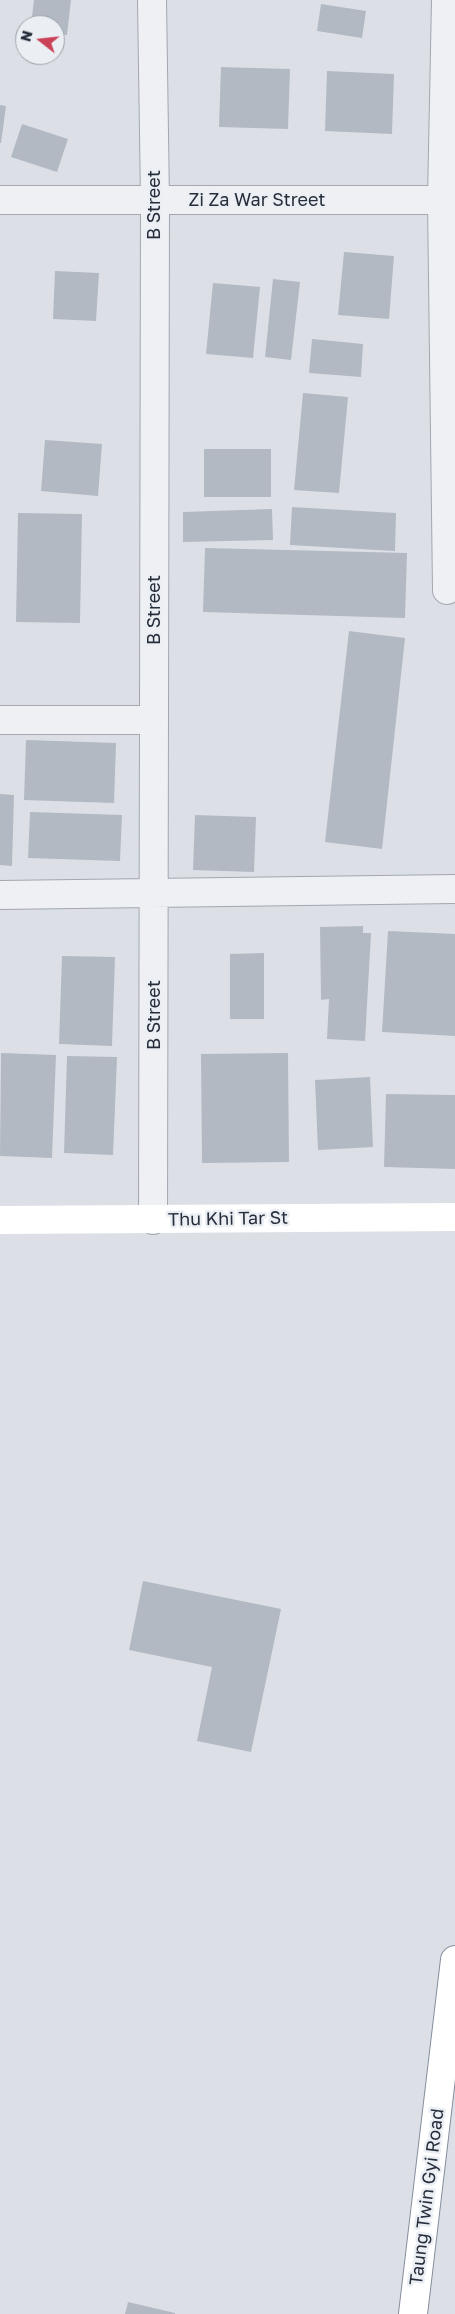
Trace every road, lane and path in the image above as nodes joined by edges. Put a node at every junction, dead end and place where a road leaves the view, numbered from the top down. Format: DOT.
graph roads {
  1 [pos="152,0"];
  2 [pos="446,0"];
  3 [pos="0,200"];
  4 [pos="155,200"];
  5 [pos="448,200"];
  6 [pos="447,590"];
  7 [pos="0,720"];
  8 [pos="154,720"];
  9 [pos="455,888"];
  10 [pos="154,894"];
  11 [pos="0,895"];
  12 [pos="455,1217"];
  13 [pos="0,1220"];
  14 [pos="153,1220"];
  15 [pos="455,1960"];
  16 [pos="413,2314"];
  1 -- 4 [label="street, B Street"];
  2 -- 5 [label="street"];
  3 -- 4 [label="street, Zi Za War Street"];
  4 -- 5 [label="street, Zi Za War Street"];
  4 -- 8 [label="street, B Street"];
  5 -- 6 [label="street"];
  7 -- 8 [label="street"];
  8 -- 10 [label="street, B Street"];
  9 -- 10 [label="street"];
  10 -- 11 [label="street"];
  10 -- 14 [label="street, B Street"];
  12 -- 14 [label="main road, Thu Khi Tar St"];
  13 -- 14 [label="main road, Thu Khi Tar St"];
  15 -- 16 [label="main road, Taung Twin Gyi Road"];
}
